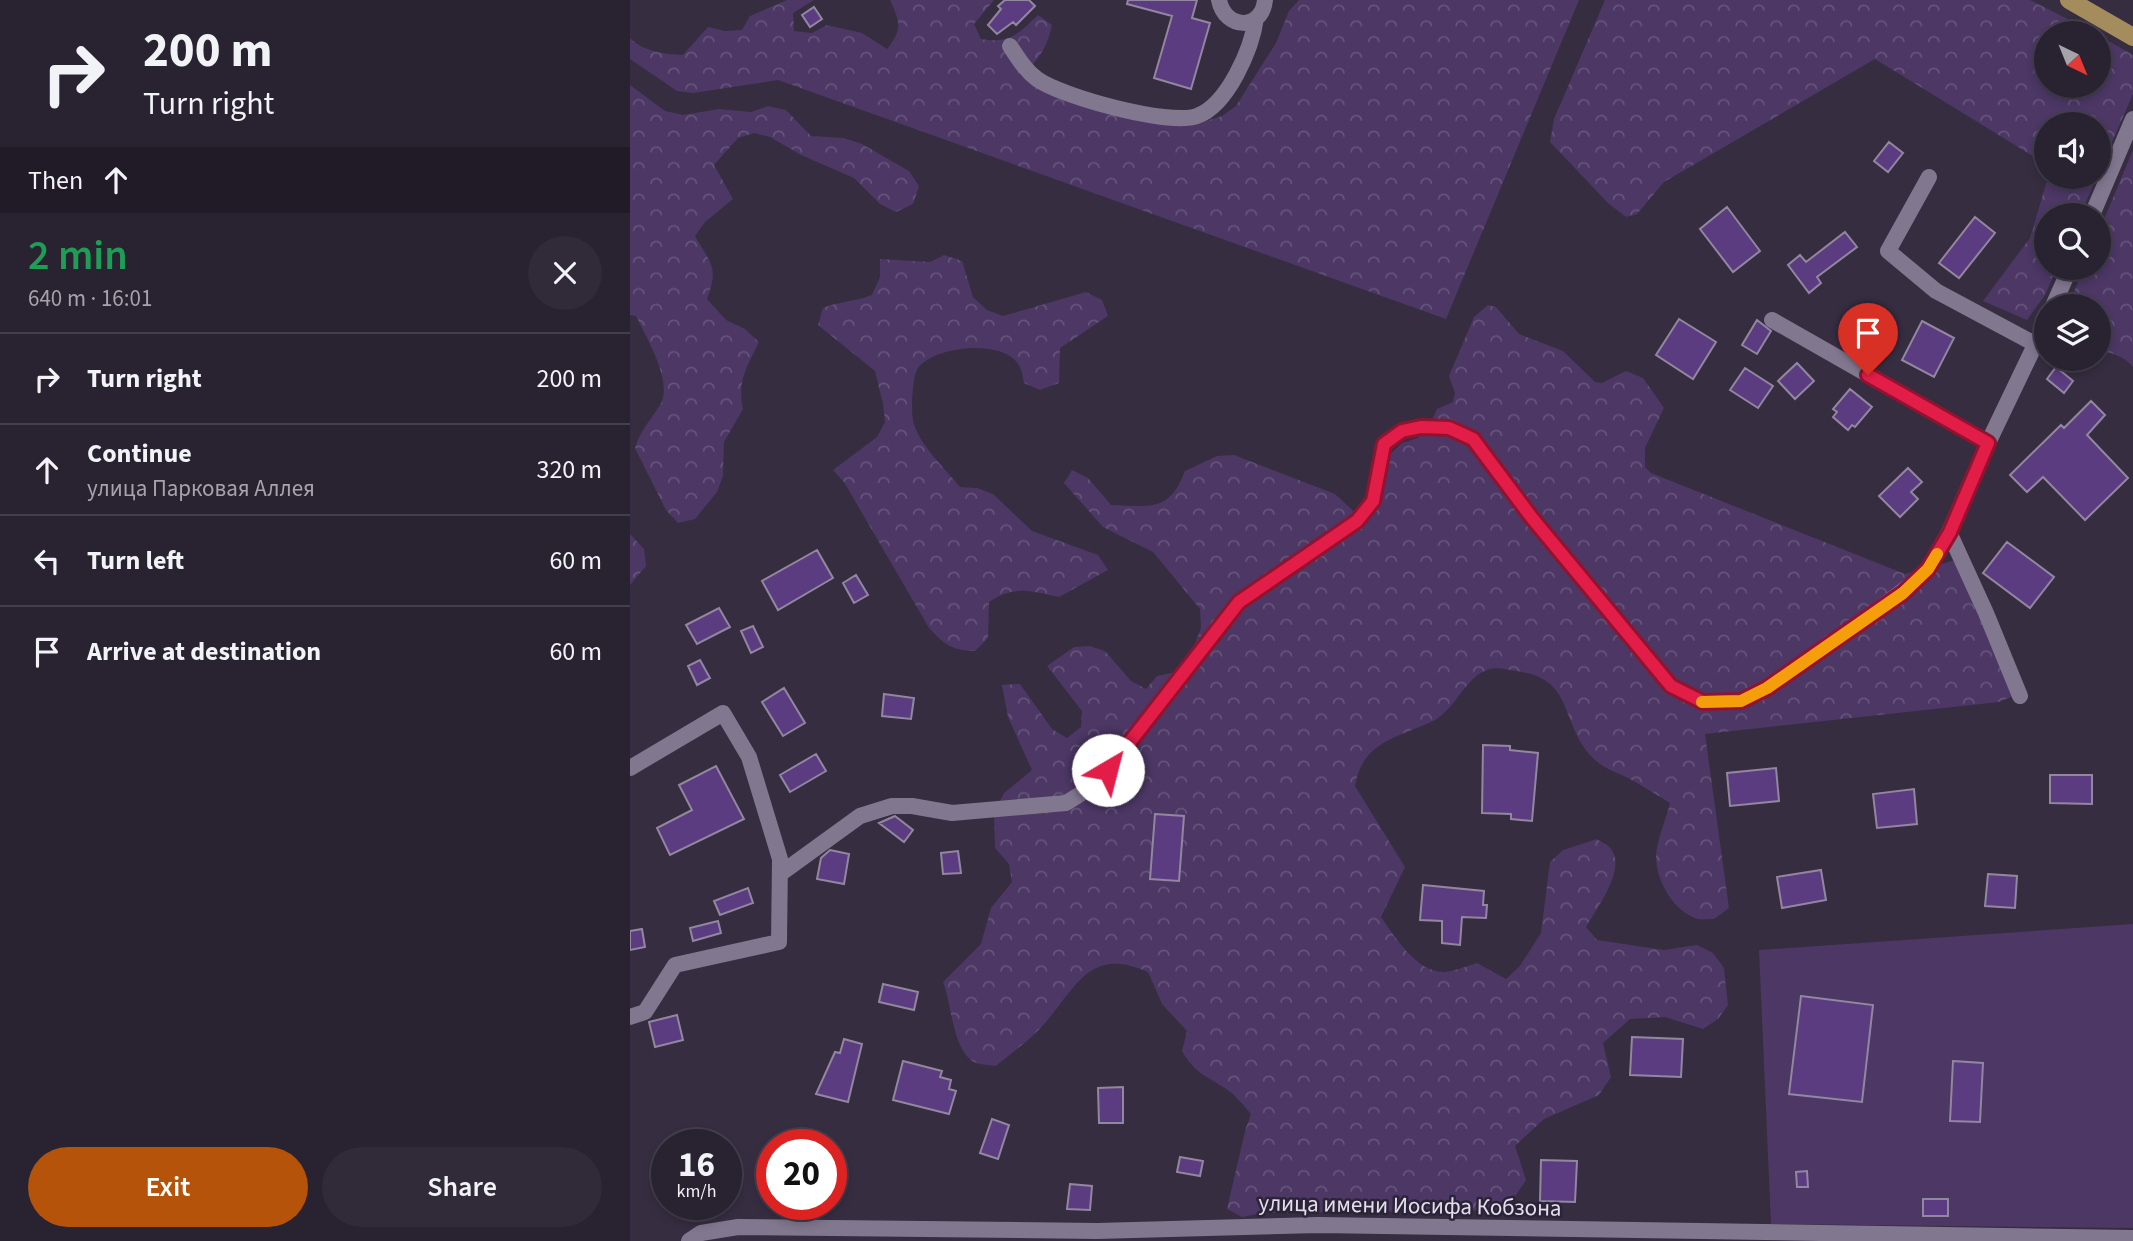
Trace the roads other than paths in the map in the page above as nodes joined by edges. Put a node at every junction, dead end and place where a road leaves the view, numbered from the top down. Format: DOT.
graph roads {
  1 [pos="1219,0"];
  2 [pos="1265,0"];
  3 [pos="2069,0"];
  4 [pos="1256,18"];
  5 [pos="2133,37"];
  6 [pos="1010,46"];
  7 [pos="2133,119"];
  8 [pos="1929,177"];
  9 [pos="2097,203"];
  10 [pos="1772,320"];
  11 [pos="2034,343"];
  12 [pos="2034,346"];
  13 [pos="1988,443"];
  14 [pos="1950,532"];
  15 [pos="2020,696"];
  16 [pos="630,768"];
  17 [pos="780,874"];
  18 [pos="630,1017"];
  19 [pos="1319,1233"];
  20 [pos="2133,1238"];
  21 [pos="689,1241"];
  1 -- 4 [label="street"];
  2 -- 4 [label="street"];
  3 -- 5 [label="main road"];
  4 -- 6 [label="street"];
  7 -- 9 [label="street"];
  8 -- 11 [label="street"];
  10 -- 13 [label="street"];
  12 -- 13 [label="street"];
  13 -- 14 [label="street"];
  14 -- 15 [label="street"];
  14 -- 17 [label="street"];
  16 -- 17 [label="street"];
  17 -- 18 [label="street"];
  19 -- 20 [label="street, улица имени Иосифа Кобзона"];
  19 -- 21 [label="street, улица имени Иосифа Кобзона"];
}
